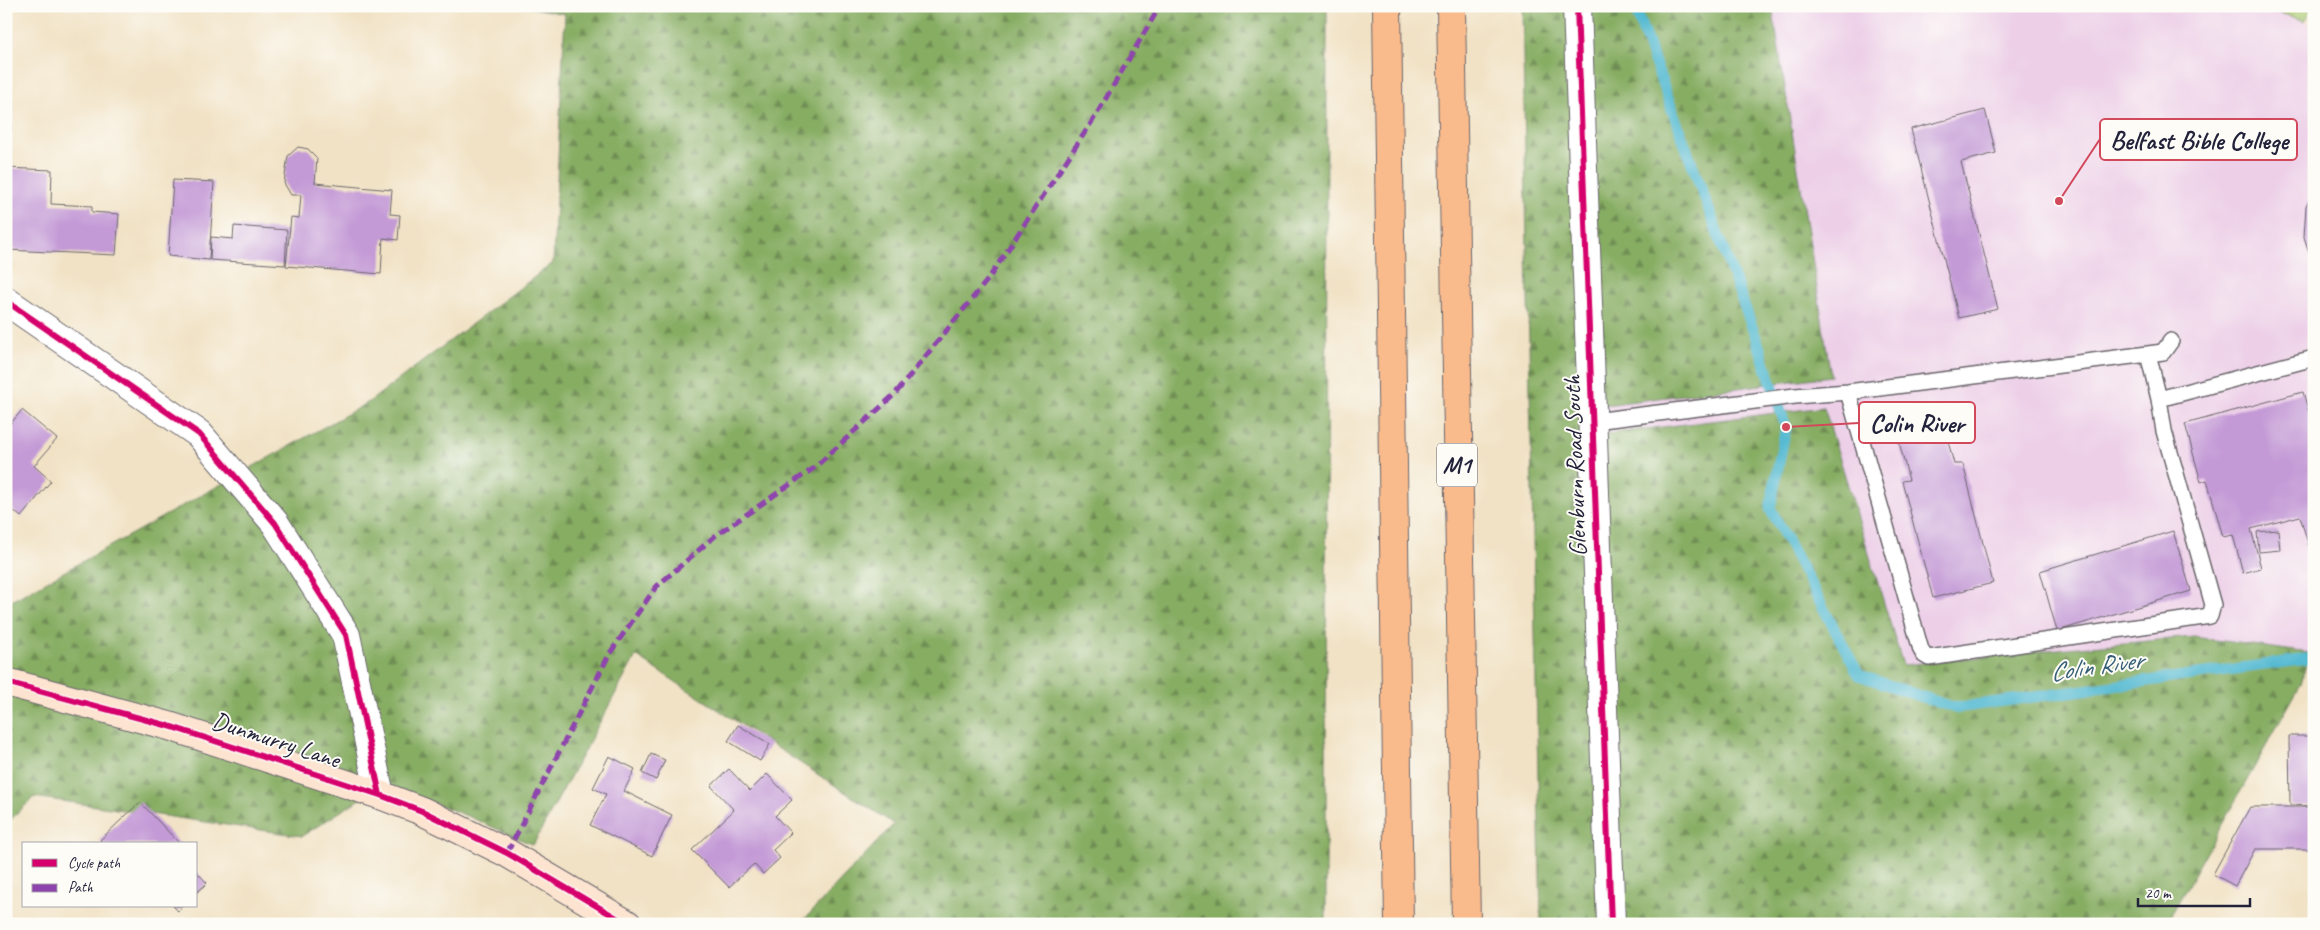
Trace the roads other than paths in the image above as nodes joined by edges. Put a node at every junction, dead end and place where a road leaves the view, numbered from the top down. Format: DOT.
graph roads {
  1 [pos="1387,6"];
  2 [pos="1451,6"];
  3 [pos="1577,6"];
  4 [pos="6,301"];
  5 [pos="2171,341"];
  6 [pos="2148,354"];
  7 [pos="2314,358"];
  8 [pos="1848,392"];
  9 [pos="2159,398"];
  10 [pos="1594,421"];
  11 [pos="6,682"];
  12 [pos="380,795"];
  13 [pos="627,924"];
  14 [pos="1399,924"];
  15 [pos="1466,924"];
  16 [pos="1611,924"];
  1 -- 14 [label="highway"];
  2 -- 15 [label="highway, M1"];
  3 -- 10 [label="street, Glenburn Road South"];
  4 -- 12 [label="street"];
  5 -- 6 [label="lane"];
  6 -- 8 [label="lane"];
  6 -- 9 [label="lane"];
  7 -- 9 [label="lane"];
  8 -- 9 [label="lane"];
  8 -- 10 [label="lane"];
  10 -- 16 [label="street, Glenburn Road South"];
  11 -- 12 [label="street, Dunmurry Lane"];
  12 -- 13 [label="street, Dunmurry Lane"];
}
